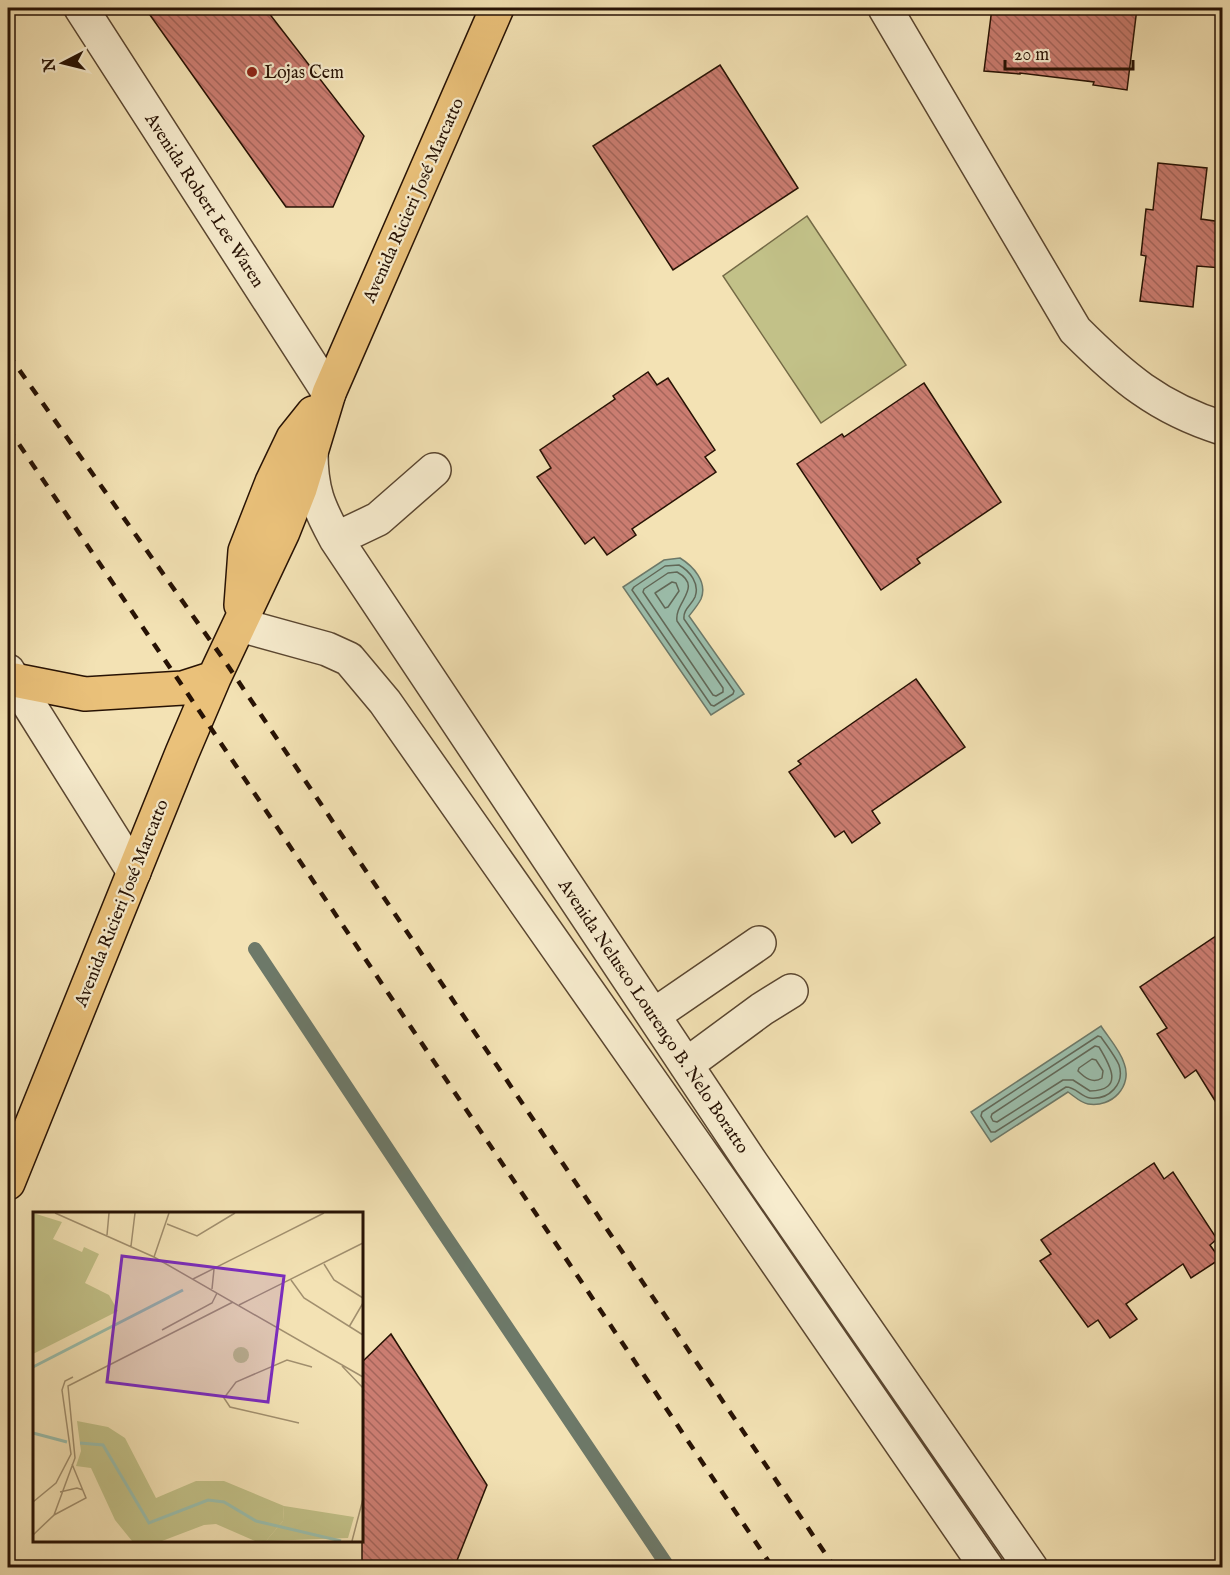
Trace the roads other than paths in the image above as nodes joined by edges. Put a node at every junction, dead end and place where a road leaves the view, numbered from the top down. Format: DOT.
graph roads {
  1 [pos="81,8"];
  2 [pos="497,8"];
  3 [pos="885,8"];
  4 [pos="329,393"];
  5 [pos="1222,429"];
  6 [pos="311,450"];
  7 [pos="434,470"];
  8 [pos="336,539"];
  9 [pos="240,625"];
  10 [pos="10,676"];
  11 [pos="214,678"];
  12 [pos="134,872"];
  13 [pos="759,943"];
  14 [pos="791,991"];
  15 [pos="654,1015"];
  16 [pos="686,1065"];
  17 [pos="752,1164"];
  18 [pos="8,1183"];
  19 [pos="723,1184"];
  20 [pos="987,1568"];
  21 [pos="1031,1568"];
  1 -- 4 [label="street, Avenida Robert Lee Waren"];
  2 -- 4 [label="main road, Avenida Ricieri José Marcatto"];
  3 -- 5 [label="street"];
  4 -- 6 [label="main road, Avenida Ricieri José Marcatto"];
  4 -- 9 [label="main road, Avenida Ricieri José Marcatto"];
  6 -- 8 [label="street, Avenida Nelusco Lourenço B. Nelo Boratto"];
  6 -- 9 [label="main road, Avenida Ricieri José Marcatto"];
  7 -- 8 [label="street"];
  8 -- 15 [label="street, Avenida Nelusco Lourenço B. Nelo Boratto"];
  9 -- 11 [label="main road, Avenida Ricieri José Marcatto"];
  9 -- 19 [label="street, Avenida Nelusco Lourenço B. Nelo Boratto"];
  10 -- 11 [label="main road"];
  10 -- 12 [label="street"];
  11 -- 12 [label="main road, Avenida Ricieri José Marcatto"];
  12 -- 18 [label="main road, Avenida Ricieri José Marcatto"];
  13 -- 15 [label="street"];
  14 -- 16 [label="street"];
  15 -- 16 [label="street, Avenida Nelusco Lourenço B. Nelo Boratto"];
  16 -- 17 [label="street, Avenida Nelusco Lourenço B. Nelo Boratto"];
  17 -- 19 [label="street"];
  17 -- 21 [label="street, Avenida Nelusco Lourenço B. Nelo Boratto"];
  19 -- 20 [label="street, Avenida Nelusco Lourenço B. Nelo Boratto"];
}
